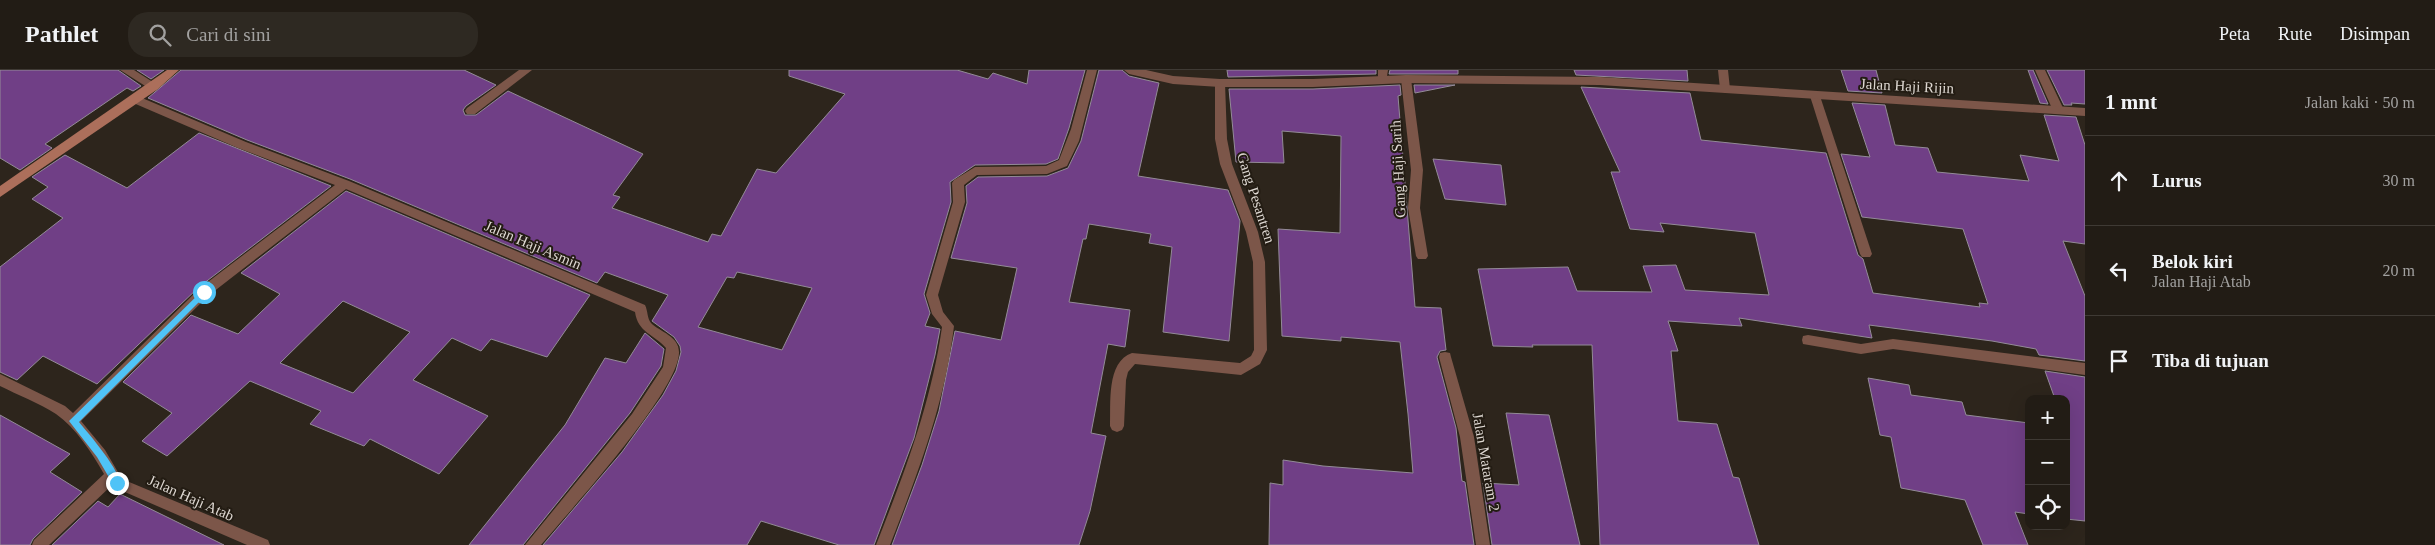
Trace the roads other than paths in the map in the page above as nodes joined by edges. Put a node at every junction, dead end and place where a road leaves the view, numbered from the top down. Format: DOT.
graph roads {
  1 [pos="125,70"];
  2 [pos="174,70"];
  3 [pos="527,70"];
  4 [pos="1092,70"];
  5 [pos="1129,70"];
  6 [pos="1722,70"];
  7 [pos="2040,70"];
  8 [pos="1383,74"];
  9 [pos="1406,79"];
  10 [pos="1220,83"];
  11 [pos="154,86"];
  12 [pos="1725,90"];
  13 [pos="1815,96"];
  14 [pos="135,99"];
  15 [pos="2058,110"];
  16 [pos="471,111"];
  17 [pos="2085,112"];
  18 [pos="346,184"];
  19 [pos="0,192"];
  20 [pos="1866,254"];
  21 [pos="1422,256"];
  22 [pos="1808,340"];
  23 [pos="1445,358"];
  24 [pos="2085,369"];
  25 [pos="0,380"];
  26 [pos="73,421"];
  27 [pos="1118,426"];
  28 [pos="112,476"];
  29 [pos="39,545"];
  30 [pos="262,545"];
  31 [pos="532,545"];
  32 [pos="883,545"];
  33 [pos="1483,545"];
  1 -- 11 [label="street"];
  2 -- 11 [label="main road"];
  3 -- 16 [label="street"];
  4 -- 32 [label="street"];
  5 -- 10 [label="street, Jalan Haji Rijin"];
  6 -- 12 [label="street"];
  7 -- 15 [label="street"];
  8 -- 9 [label="street, Jalan Haji Rijin"];
  8 -- 10 [label="street, Jalan Haji Rijin"];
  9 -- 12 [label="street, Jalan Haji Rijin"];
  9 -- 21 [label="street, Gang Haji Sarih"];
  10 -- 27 [label="street, Gang Pesantren"];
  11 -- 14 [label="main road"];
  12 -- 13 [label="street, Jalan Haji Rijin"];
  13 -- 15 [label="street, Jalan Haji Rijin"];
  13 -- 20 [label="street"];
  14 -- 18 [label="street, Jalan Haji Asmin"];
  14 -- 19 [label="main road"];
  15 -- 17 [label="street, Jalan Haji Rijin"];
  18 -- 26 [label="street"];
  18 -- 31 [label="street, Jalan Haji Asmin"];
  22 -- 24 [label="street"];
  23 -- 33 [label="street, Jalan Mataram 2"];
  25 -- 26 [label="street, Jalan Haji Atab"];
  26 -- 28 [label="street, Jalan Haji Atab"];
  28 -- 29 [label="street"];
  28 -- 30 [label="street, Jalan Haji Atab"];
}
